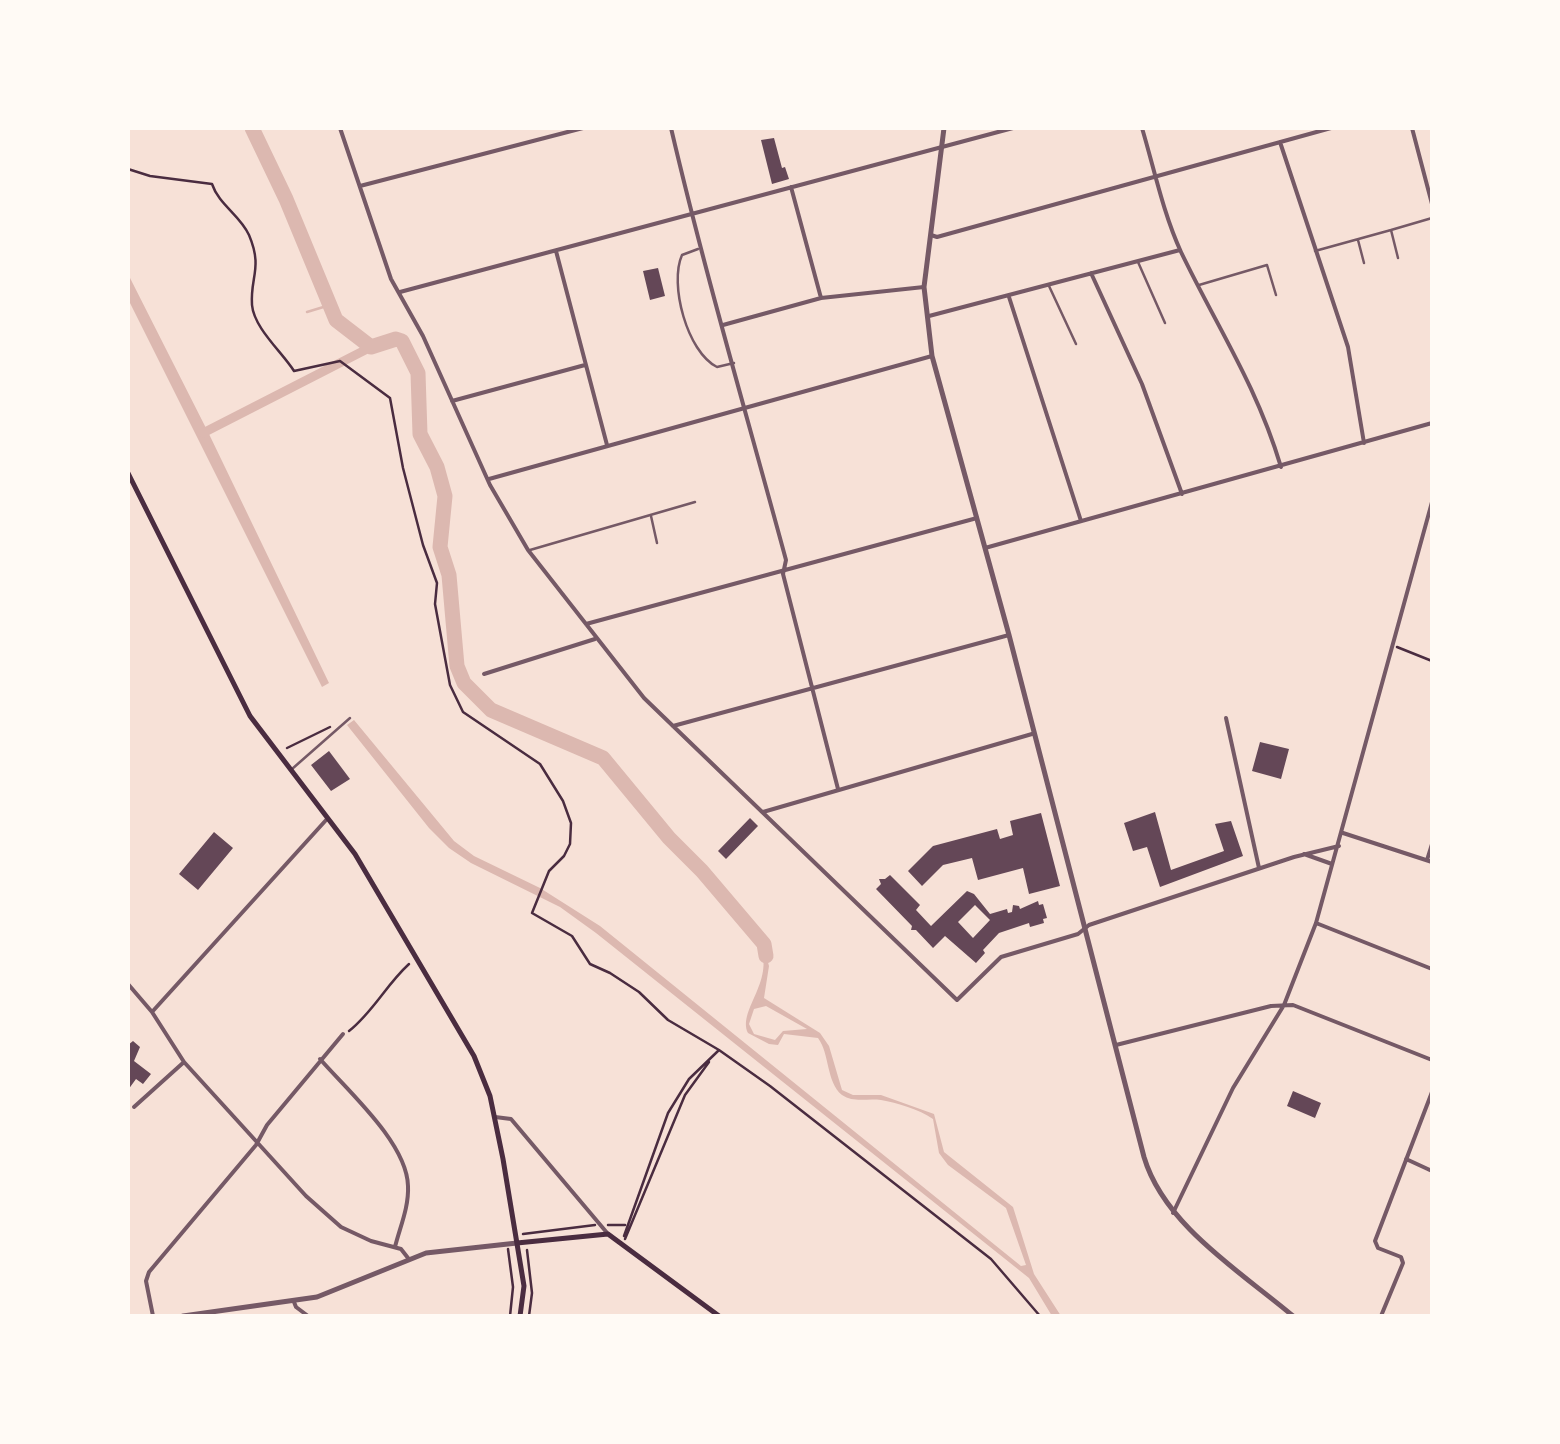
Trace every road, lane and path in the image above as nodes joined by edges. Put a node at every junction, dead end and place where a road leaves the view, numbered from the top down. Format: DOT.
graph roads {
  1 [pos="340,128"];
  2 [pos="583,128"];
  3 [pos="671,128"];
  4 [pos="944,128"];
  5 [pos="1013,128"];
  6 [pos="1142,128"];
  7 [pos="1332,128"];
  8 [pos="1412,128"];
  9 [pos="1280,142"];
  10 [pos="944,147"];
  11 [pos="128,169"];
  12 [pos="1157,176"];
  13 [pos="358,186"];
  14 [pos="790,187"];
  15 [pos="1432,204"];
  16 [pos="692,215"];
  17 [pos="1432,218"];
  18 [pos="1391,230"];
  19 [pos="929,235"];
  20 [pos="1358,239"];
  21 [pos="700,249"];
  22 [pos="556,250"];
  23 [pos="1180,250"];
  24 [pos="1315,251"];
  25 [pos="1398,258"];
  26 [pos="1138,261"];
  27 [pos="1364,264"];
  28 [pos="1091,274"];
  29 [pos="1049,285"];
  30 [pos="1199,285"];
  31 [pos="924,287"];
  32 [pos="400,292"];
  33 [pos="1276,295"];
  34 [pos="1009,296"];
  35 [pos="821,298"];
  36 [pos="925,317"];
  37 [pos="1165,323"];
  38 [pos="722,326"];
  39 [pos="1076,344"];
  40 [pos="932,356"];
  41 [pos="734,363"];
  42 [pos="585,365"];
  43 [pos="452,401"];
  44 [pos="746,408"];
  45 [pos="1432,423"];
  46 [pos="1364,443"];
  47 [pos="606,445"];
  48 [pos="1281,466"];
  49 [pos="128,474"];
  50 [pos="487,480"];
  51 [pos="1182,494"];
  52 [pos="694,502"];
  53 [pos="1432,502"];
  54 [pos="650,514"];
  55 [pos="977,518"];
  56 [pos="1082,523"];
  57 [pos="658,544"];
  58 [pos="985,548"];
  59 [pos="528,550"];
  60 [pos="784,568"];
  61 [pos="584,624"];
  62 [pos="1009,635"];
  63 [pos="595,639"];
  64 [pos="1394,646"];
  65 [pos="1432,661"];
  66 [pos="484,674"];
  67 [pos="813,688"];
  68 [pos="350,718"];
  69 [pos="1226,718"];
  70 [pos="334,726"];
  71 [pos="672,726"];
  72 [pos="1032,734"];
  73 [pos="287,748"];
  74 [pos="291,770"];
  75 [pos="838,789"];
  76 [pos="762,812"];
  77 [pos="328,818"];
  78 [pos="1343,834"];
  79 [pos="1432,844"];
  80 [pos="1339,846"];
  81 [pos="1304,854"];
  82 [pos="1430,861"];
  83 [pos="1334,864"];
  84 [pos="1259,868"];
  85 [pos="1316,922"];
  86 [pos="1084,928"];
  87 [pos="408,964"];
  88 [pos="1432,969"];
  89 [pos="128,984"];
  90 [pos="1284,1005"];
  91 [pos="152,1012"];
  92 [pos="343,1034"];
  93 [pos="1116,1044"];
  94 [pos="720,1050"];
  95 [pos="320,1059"];
  96 [pos="1432,1060"];
  97 [pos="184,1062"];
  98 [pos="1432,1092"];
  99 [pos="134,1107"];
  100 [pos="495,1117"];
  101 [pos="256,1144"];
  102 [pos="1406,1159"];
  103 [pos="1432,1170"];
  104 [pos="1174,1213"];
  105 [pos="601,1225"];
  106 [pos="629,1225"];
  107 [pos="525,1234"];
  108 [pos="608,1234"];
  109 [pos="623,1241"];
  110 [pos="517,1243"];
  111 [pos="395,1247"];
  112 [pos="508,1252"];
  113 [pos="408,1258"];
  114 [pos="294,1302"];
  115 [pos="153,1316"];
  116 [pos="183,1316"];
  117 [pos="308,1316"];
  118 [pos="510,1316"];
  119 [pos="520,1316"];
  120 [pos="719,1316"];
  121 [pos="1040,1316"];
  122 [pos="1293,1316"];
  123 [pos="1382,1316"];
  1 -- 13 [label="street"];
  2 -- 13 [label="street"];
  3 -- 16 [label="street"];
  4 -- 10 [label="street"];
  5 -- 10 [label="street"];
  6 -- 12 [label="street"];
  7 -- 9 [label="street"];
  8 -- 15 [label="street"];
  9 -- 12 [label="street"];
  9 -- 24 [label="street"];
  10 -- 14 [label="street"];
  10 -- 19 [label="street"];
  11 -- 94 [label="path"];
  12 -- 19 [label="street"];
  12 -- 23 [label="street"];
  13 -- 32 [label="street"];
  14 -- 16 [label="street"];
  14 -- 35 [label="street"];
  16 -- 21 [label="street"];
  16 -- 22 [label="street"];
  17 -- 18 [label="lane"];
  18 -- 20 [label="lane"];
  18 -- 25 [label="lane"];
  19 -- 31 [label="street"];
  20 -- 24 [label="lane"];
  20 -- 27 [label="lane"];
  21 -- 38 [label="street"];
  21 -- 41 [label="lane"];
  22 -- 32 [label="street"];
  22 -- 42 [label="street"];
  23 -- 26 [label="street"];
  23 -- 30 [label="street"];
  24 -- 46 [label="street"];
  26 -- 28 [label="street"];
  26 -- 37 [label="lane"];
  28 -- 29 [label="street"];
  28 -- 51 [label="street"];
  29 -- 34 [label="street"];
  29 -- 39 [label="lane"];
  30 -- 33 [label="lane"];
  30 -- 48 [label="street"];
  31 -- 35 [label="street"];
  31 -- 36 [label="street"];
  32 -- 43 [label="street"];
  34 -- 36 [label="street"];
  34 -- 56 [label="street"];
  35 -- 38 [label="street"];
  36 -- 40 [label="street"];
  38 -- 41 [label="street"];
  40 -- 44 [label="street"];
  40 -- 55 [label="street"];
  41 -- 44 [label="street"];
  42 -- 43 [label="street"];
  42 -- 47 [label="street"];
  43 -- 50 [label="street"];
  44 -- 47 [label="street"];
  44 -- 60 [label="street"];
  45 -- 46 [label="street"];
  46 -- 48 [label="street"];
  47 -- 50 [label="street"];
  48 -- 51 [label="street"];
  49 -- 74 [label="main road"];
  50 -- 59 [label="street"];
  51 -- 56 [label="street"];
  52 -- 54 [label="lane"];
  53 -- 64 [label="street"];
  54 -- 57 [label="lane"];
  54 -- 59 [label="lane"];
  55 -- 58 [label="street"];
  55 -- 60 [label="street"];
  56 -- 58 [label="street"];
  58 -- 62 [label="street"];
  59 -- 61 [label="street"];
  60 -- 61 [label="street"];
  60 -- 67 [label="street"];
  61 -- 63 [label="street"];
  62 -- 67 [label="street"];
  62 -- 72 [label="street"];
  63 -- 66 [label="street"];
  63 -- 71 [label="street"];
  64 -- 65 [label="path"];
  64 -- 78 [label="street"];
  67 -- 71 [label="street"];
  67 -- 75 [label="street"];
  68 -- 74 [label="lane"];
  69 -- 84 [label="street"];
  70 -- 73 [label="path"];
  71 -- 76 [label="street"];
  72 -- 75 [label="street"];
  72 -- 86 [label="street"];
  74 -- 77 [label="main road"];
  75 -- 76 [label="street"];
  76 -- 86 [label="street"];
  77 -- 91 [label="street"];
  77 -- 100 [label="main road"];
  78 -- 80 [label="street"];
  78 -- 82 [label="street"];
  79 -- 82 [label="street"];
  80 -- 81 [label="street"];
  80 -- 83 [label="street"];
  81 -- 83 [label="street"];
  81 -- 84 [label="street"];
  83 -- 85 [label="street"];
  84 -- 86 [label="street"];
  85 -- 88 [label="street"];
  85 -- 90 [label="street"];
  86 -- 93 [label="street"];
  87 -- 92 [label="path"];
  89 -- 91 [label="street"];
  90 -- 93 [label="street"];
  90 -- 96 [label="street"];
  90 -- 104 [label="street"];
  91 -- 97 [label="street"];
  92 -- 95 [label="street"];
  93 -- 104 [label="street"];
  94 -- 106 [label="path"];
  94 -- 106 [label="path"];
  94 -- 121 [label="path"];
  95 -- 101 [label="street"];
  95 -- 111 [label="street"];
  97 -- 99 [label="street"];
  97 -- 101 [label="street"];
  98 -- 102 [label="street"];
  100 -- 105 [label="street"];
  100 -- 110 [label="main road"];
  101 -- 111 [label="street"];
  101 -- 115 [label="street"];
  102 -- 103 [label="street"];
  102 -- 123 [label="street"];
  104 -- 122 [label="street"];
  105 -- 106 [label="path"];
  105 -- 107 [label="path"];
  105 -- 108 [label="street"];
  106 -- 109 [label="path"];
  108 -- 109 [label="main road"];
  108 -- 110 [label="main road"];
  109 -- 120 [label="main road"];
  110 -- 113 [label="street"];
  110 -- 119 [label="main road"];
  111 -- 113 [label="street"];
  112 -- 118 [label="path"];
  113 -- 114 [label="street"];
  114 -- 116 [label="street"];
  114 -- 117 [label="street"];
}
